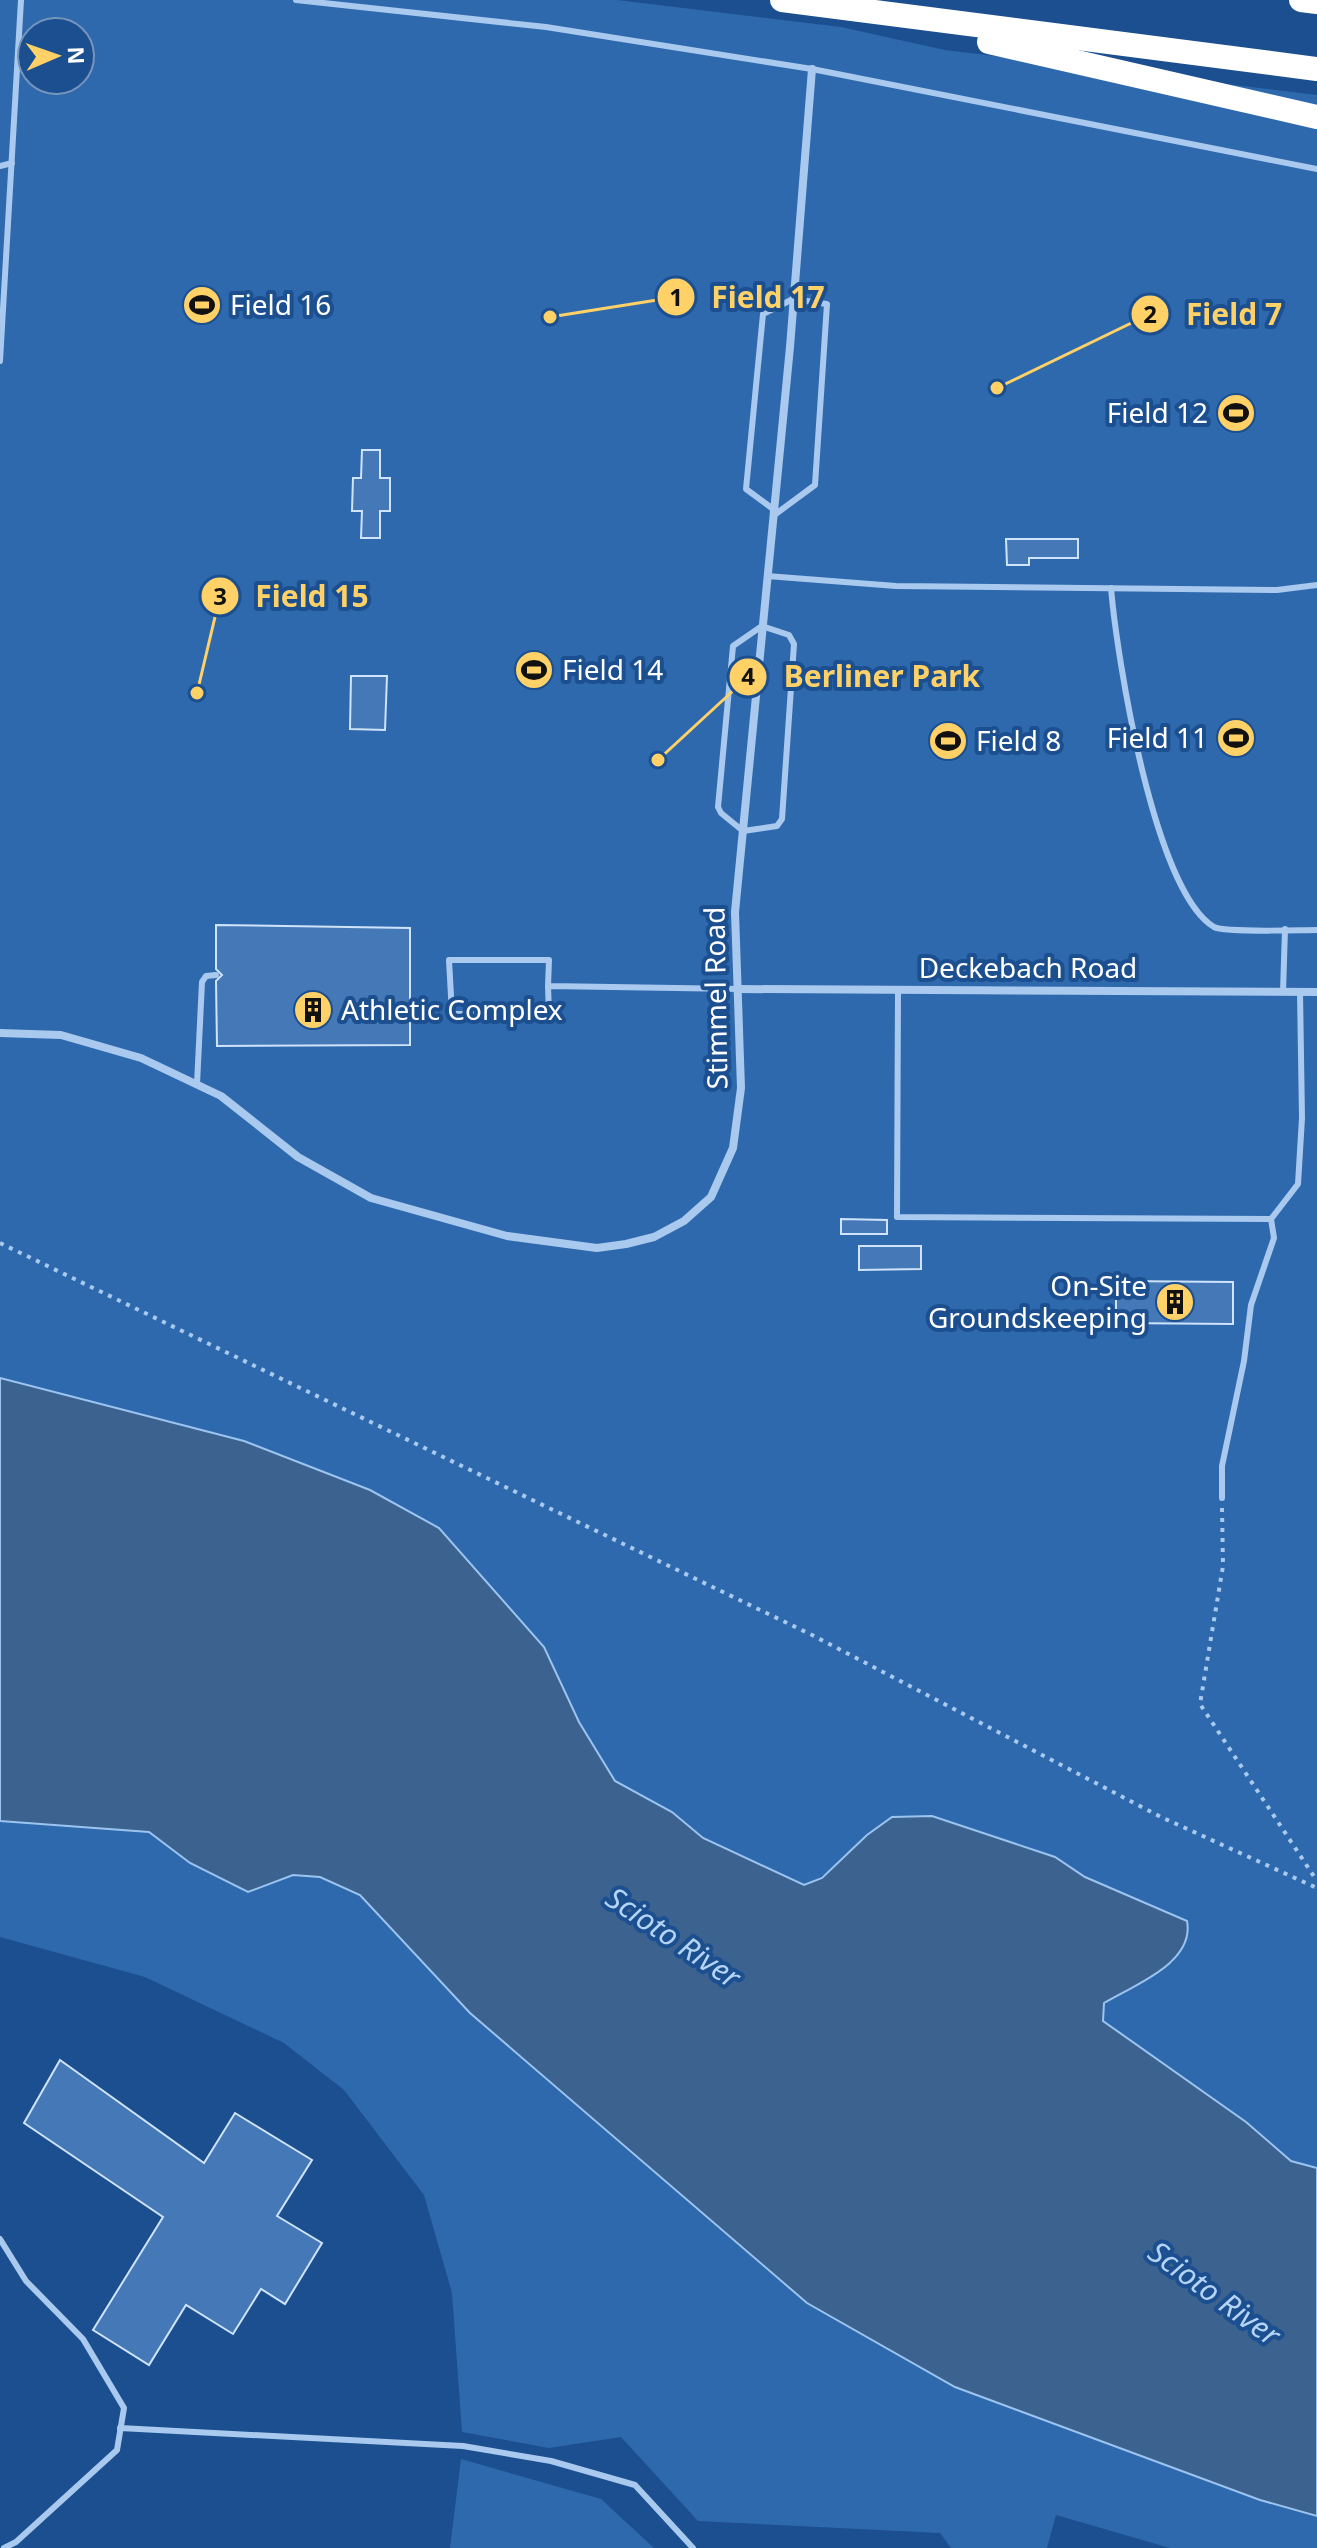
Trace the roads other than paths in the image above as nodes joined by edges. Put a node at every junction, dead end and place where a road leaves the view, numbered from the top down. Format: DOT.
graph roads {
  1 [pos="21,0"];
  2 [pos="296,0"];
  3 [pos="782,0"];
  4 [pos="1301,0"];
  5 [pos="1317,2"];
  6 [pos="854,11"];
  7 [pos="812,69"];
  8 [pos="1317,69"];
  9 [pos="1317,117"];
  10 [pos="12,163"];
  11 [pos="0,166"];
  12 [pos="1317,169"];
  13 [pos="793,299"];
  14 [pos="0,361"];
  15 [pos="773,513"];
  16 [pos="767,576"];
  17 [pos="1317,585"];
  18 [pos="1111,588"];
  19 [pos="762,626"];
  20 [pos="743,831"];
  21 [pos="1285,929"];
  22 [pos="1317,930"];
  23 [pos="216,975"];
  24 [pos="548,986"];
  25 [pos="739,989"];
  26 [pos="898,990"];
  27 [pos="1283,992"];
  28 [pos="1300,992"];
  29 [pos="1317,992"];
  30 [pos="0,1033"];
  31 [pos="197,1084"];
  32 [pos="1271,1219"];
  33 [pos="1222,1498"];
  34 [pos="0,2239"];
  35 [pos="120,2428"];
  36 [pos="4,2548"];
  37 [pos="693,2548"];
  1 -- 10 [label="lane"];
  2 -- 7 [label="lane"];
  3 -- 6 [label="highway"];
  4 -- 5 [label="highway"];
  6 -- 8 [label="highway"];
  6 -- 9 [label="highway"];
  7 -- 12 [label="lane"];
  7 -- 13 [label="street, Stimmel Road"];
  10 -- 11 [label="lane"];
  10 -- 14 [label="lane"];
  13 -- 15 [label="street, Stimmel Road"];
  13 -- 15 [label="lane"];
  13 -- 15 [label="lane"];
  15 -- 16 [label="street, Stimmel Road"];
  16 -- 18 [label="lane"];
  16 -- 19 [label="street, Stimmel Road"];
  17 -- 18 [label="lane"];
  18 -- 21 [label="lane"];
  19 -- 20 [label="street, Stimmel Road"];
  19 -- 20 [label="lane"];
  19 -- 20 [label="lane"];
  20 -- 25 [label="street, Stimmel Road"];
  21 -- 22 [label="lane"];
  21 -- 27 [label="lane"];
  23 -- 31 [label="lane"];
  24 -- 24 [label="lane"];
  24 -- 25 [label="lane"];
  25 -- 26 [label="street, Deckebach Road"];
  25 -- 31 [label="street, Stimmel Road"];
  26 -- 27 [label="street, Deckebach Road"];
  26 -- 32 [label="lane"];
  27 -- 28 [label="street, Deckebach Road"];
  28 -- 29 [label="street, Deckebach Road"];
  28 -- 32 [label="lane"];
  30 -- 31 [label="street, Stimmel Road"];
  32 -- 33 [label="lane"];
  34 -- 35 [label="lane"];
  35 -- 36 [label="lane"];
  35 -- 37 [label="lane"];
}
